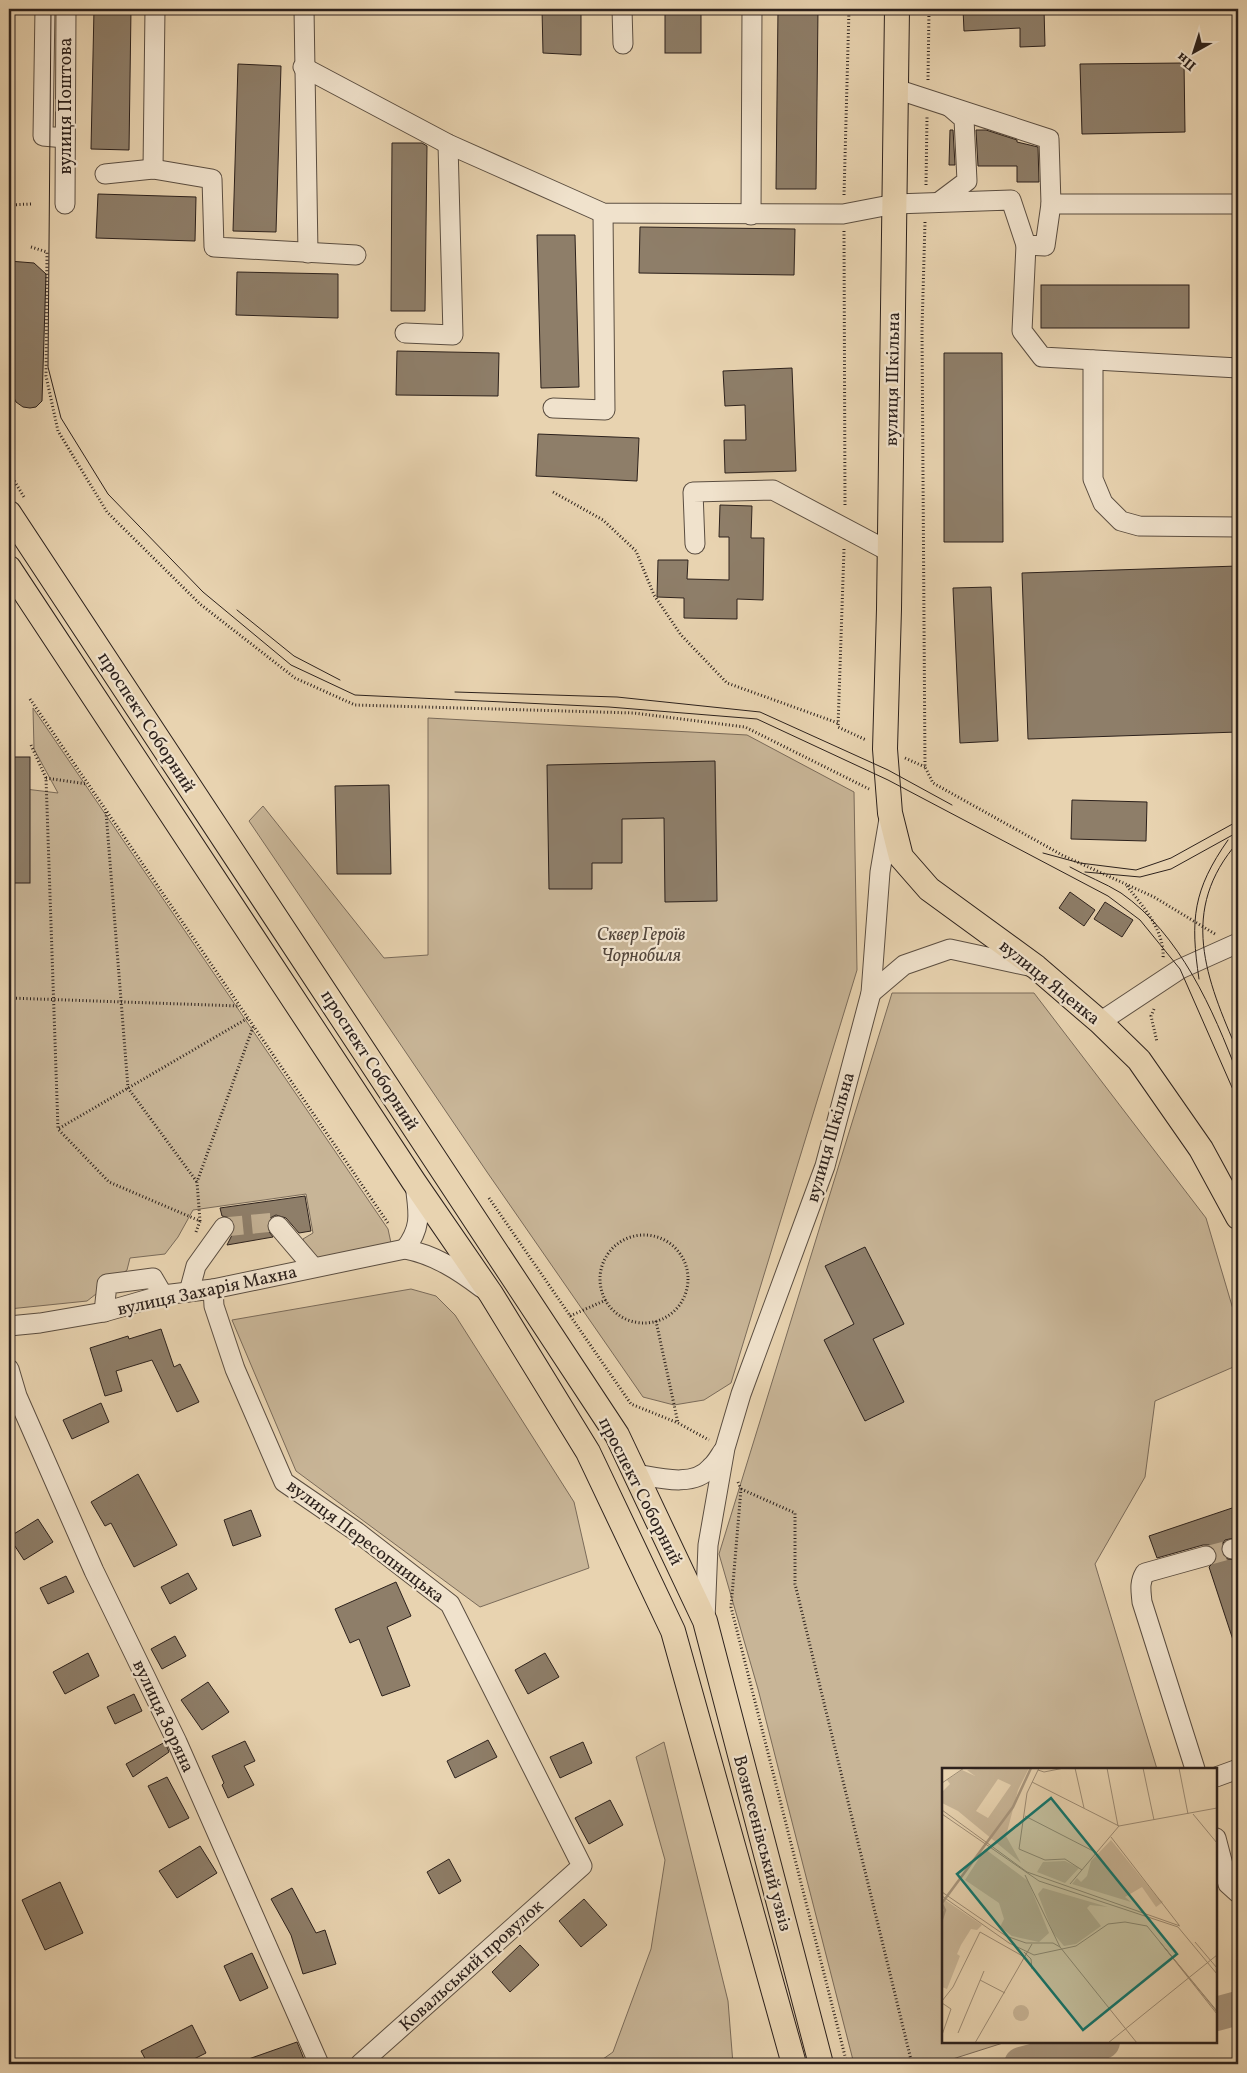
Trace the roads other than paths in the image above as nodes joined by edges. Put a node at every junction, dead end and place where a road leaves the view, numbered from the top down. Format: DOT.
graph roads {
  1 [pos="45,9"];
  2 [pos="66,9"];
  3 [pos="155,9"];
  4 [pos="304,9"];
  5 [pos="622,9"];
  6 [pos="752,9"];
  7 [pos="897,9"];
  8 [pos="623,44"];
  9 [pos="304,67"];
  10 [pos="896,89"];
  11 [pos="950,107"];
  12 [pos="65,138"];
  13 [pos="448,144"];
  14 [pos="153,169"];
  15 [pos="105,174"];
  16 [pos="932,203"];
  17 [pos="65,204"];
  18 [pos="895,204"];
  19 [pos="1050,204"];
  20 [pos="1238,204"];
  21 [pos="603,213"];
  22 [pos="751,215"];
  23 [pos="1026,245"];
  24 [pos="308,253"];
  25 [pos="356,255"];
  26 [pos="405,333"];
  27 [pos="1093,360"];
  28 [pos="1238,368"];
  29 [pos="552,408"];
  30 [pos="19,509"];
  31 [pos="1238,527"];
  32 [pos="695,544"];
  33 [pos="890,552"];
  34 [pos="9,568"];
  35 [pos="885,749"];
  36 [pos="890,806"];
  37 [pos="1236,949"];
  38 [pos="1036,968"];
  39 [pos="871,993"];
  40 [pos="1100,1022"];
  41 [pos="414,1182"];
  42 [pos="1238,1217"];
  43 [pos="278,1226"];
  44 [pos="224,1227"];
  45 [pos="405,1249"];
  46 [pos="313,1267"];
  47 [pos="213,1288"];
  48 [pos="189,1292"];
  49 [pos="491,1294"];
  50 [pos="163,1295"];
  51 [pos="104,1312"];
  52 [pos="9,1326"];
  53 [pos="9,1369"];
  54 [pos="725,1448"];
  55 [pos="636,1474"];
  56 [pos="1206,1556"];
  57 [pos="705,1621"];
  58 [pos="673,1631"];
  59 [pos="1195,1768"];
  60 [pos="1238,1769"];
  61 [pos="1217,1777"];
  62 [pos="1217,1842"];
  63 [pos="582,1866"];
  64 [pos="1238,1893"];
  65 [pos="319,2064"];
  66 [pos="360,2064"];
  67 [pos="794,2064"];
  68 [pos="821,2064"];
  1 -- 12 [label="street, вулиця Поштова"];
  2 -- 12 [label="street, вулиця Поштова"];
  3 -- 14 [label="street"];
  4 -- 9 [label="street"];
  5 -- 8 [label="street"];
  6 -- 22 [label="street"];
  7 -- 10 [label="main road, вулиця Шкільна"];
  9 -- 13 [label="street"];
  9 -- 24 [label="street"];
  10 -- 11 [label="street"];
  10 -- 18 [label="main road, вулиця Шкільна"];
  11 -- 16 [label="street"];
  11 -- 19 [label="street"];
  12 -- 17 [label="street, вулиця Поштова"];
  13 -- 21 [label="street"];
  13 -- 26 [label="street"];
  14 -- 15 [label="street"];
  14 -- 24 [label="street"];
  16 -- 18 [label="street"];
  16 -- 23 [label="street"];
  18 -- 22 [label="street"];
  18 -- 33 [label="main road, вулиця Шкільна"];
  19 -- 20 [label="street"];
  19 -- 23 [label="street"];
  21 -- 22 [label="street"];
  21 -- 29 [label="street"];
  23 -- 27 [label="street"];
  24 -- 25 [label="street"];
  27 -- 28 [label="street"];
  27 -- 31 [label="street"];
  30 -- 55 [label="main road, проспект Соборний"];
  32 -- 33 [label="street"];
  33 -- 35 [label="main road, вулиця Шкільна"];
  34 -- 41 [label="main road, проспект Соборний"];
  35 -- 36 [label="main road, вулиця Яценка"];
  36 -- 38 [label="main road, вулиця Яценка"];
  36 -- 39 [label="street, вулиця Шкільна"];
  37 -- 40 [label="street"];
  38 -- 39 [label="street"];
  38 -- 40 [label="main road, вулиця Яценка"];
  39 -- 54 [label="street, вулиця Шкільна"];
  40 -- 42 [label="main road, вулиця Яценка"];
  41 -- 45 [label="street"];
  41 -- 49 [label="main road, проспект Соборний"];
  43 -- 46 [label="street"];
  44 -- 48 [label="street"];
  45 -- 46 [label="street, вулиця Захарія Махна"];
  45 -- 49 [label="street"];
  46 -- 47 [label="street, вулиця Захарія Махна"];
  47 -- 48 [label="street, вулиця Захарія Махна"];
  47 -- 63 [label="street, вулиця Пересопницька"];
  48 -- 50 [label="street, вулиця Захарія Махна"];
  49 -- 58 [label="main road, проспект Соборний"];
  50 -- 51 [label="street, вулиця Захарія Махна"];
  50 -- 51 [label="street"];
  51 -- 52 [label="street, вулиця Захарія Махна"];
  53 -- 65 [label="street, вулиця Зоряна"];
  54 -- 55 [label="street, вулиця Шкільна"];
  54 -- 57 [label="street, вулиця Шкільна"];
  55 -- 57 [label="main road, проспект Соборний"];
  56 -- 59 [label="street"];
  57 -- 68 [label="main road, Вознесенівський узвіз"];
  58 -- 67 [label="main road, Вознесенівський узвіз"];
  60 -- 61 [label="street"];
  62 -- 64 [label="street"];
  63 -- 66 [label="street, Ковальський провулок"];
}
